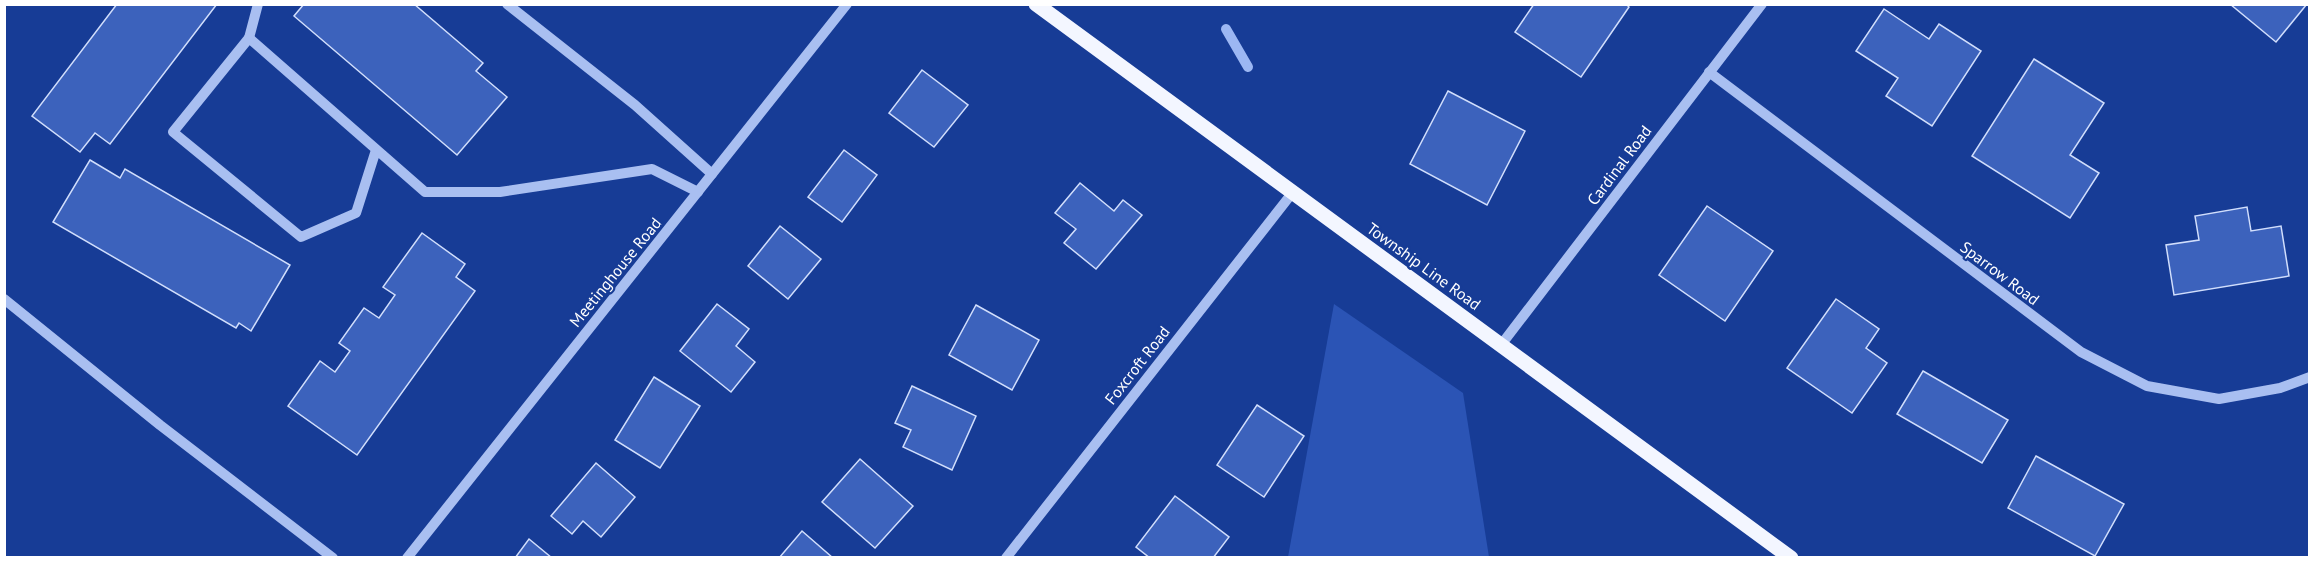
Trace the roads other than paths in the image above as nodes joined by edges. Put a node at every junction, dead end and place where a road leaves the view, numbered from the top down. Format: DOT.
graph roads {
  1 [pos="258,4"];
  2 [pos="507,4"];
  3 [pos="847,4"];
  4 [pos="1036,4"];
  5 [pos="1762,4"];
  6 [pos="249,38"];
  7 [pos="1709,72"];
  8 [pos="376,150"];
  9 [pos="712,174"];
  10 [pos="698,192"];
  11 [pos="1293,192"];
  12 [pos="4,299"];
  13 [pos="1501,345"];
  14 [pos="2310,377"];
  15 [pos="333,558"];
  16 [pos="407,558"];
  17 [pos="1006,558"];
  18 [pos="1791,558"];
  1 -- 6 [label="street"];
  2 -- 9 [label="street"];
  3 -- 9 [label="street, Meetinghouse Road"];
  4 -- 11 [label="main road, Township Line Road"];
  5 -- 7 [label="street, Cardinal Road"];
  6 -- 8 [label="street"];
  6 -- 8 [label="street"];
  7 -- 13 [label="street, Cardinal Road"];
  7 -- 14 [label="street, Sparrow Road"];
  8 -- 10 [label="street"];
  9 -- 10 [label="street, Meetinghouse Road"];
  10 -- 16 [label="street, Meetinghouse Road"];
  11 -- 13 [label="main road, Township Line Road"];
  11 -- 17 [label="street, Foxcroft Road"];
  12 -- 15 [label="street"];
  13 -- 18 [label="main road, Township Line Road"];
}
